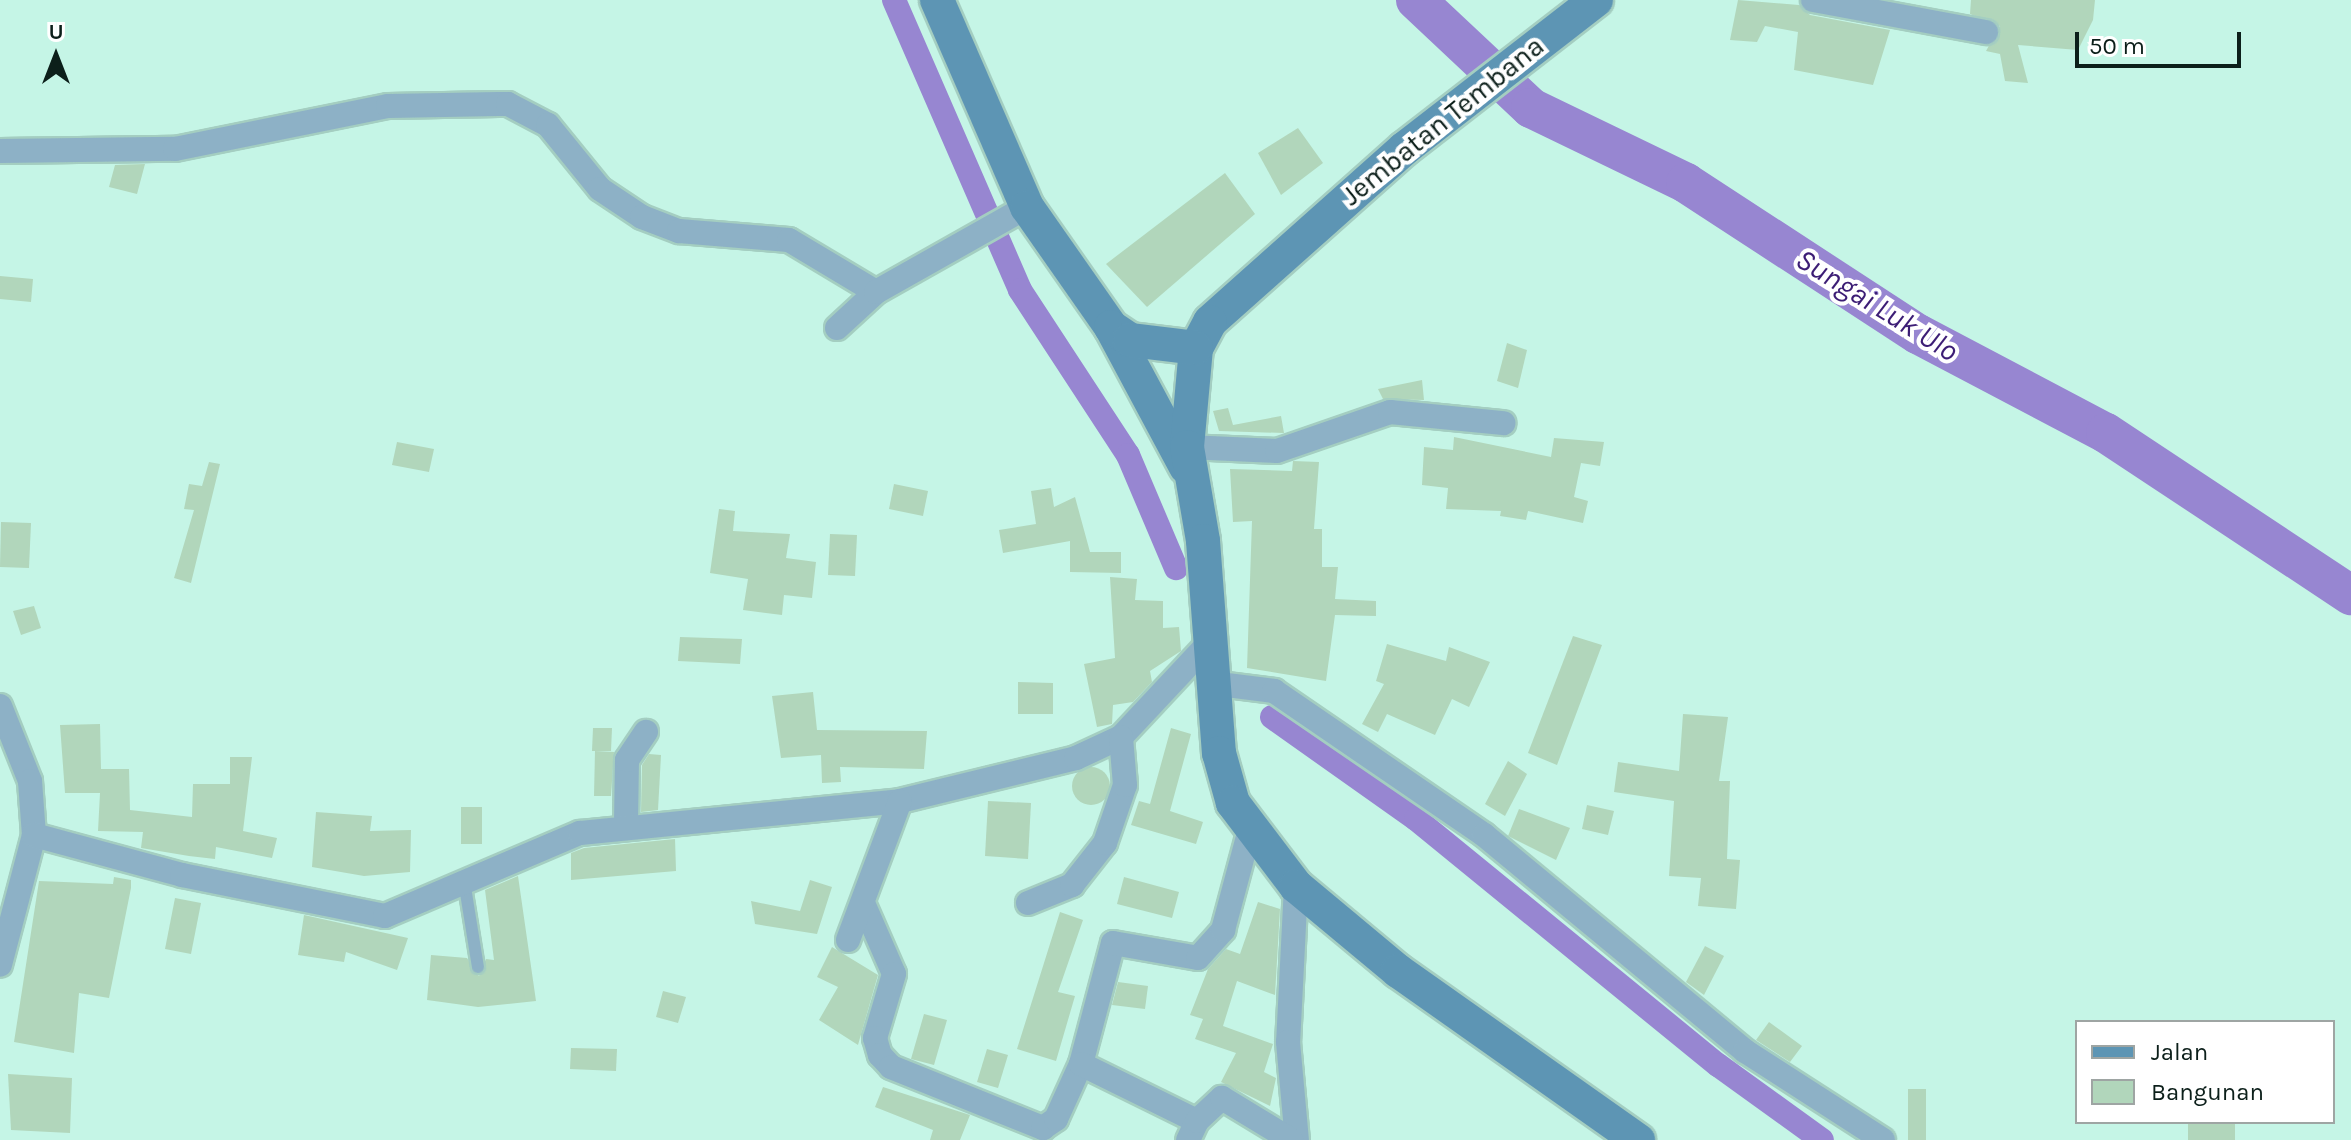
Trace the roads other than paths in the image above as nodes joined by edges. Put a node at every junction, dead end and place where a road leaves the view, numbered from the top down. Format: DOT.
graph roads {
  1 [pos="937,0"];
  2 [pos="1596,0"];
  3 [pos="1813,0"];
  4 [pos="1986,32"];
  5 [pos="0,151"];
  6 [pos="1027,207"];
  7 [pos="876,292"];
  8 [pos="1111,327"];
  9 [pos="837,328"];
  10 [pos="1196,348"];
  11 [pos="1503,423"];
  12 [pos="1187,447"];
  13 [pos="1195,483"];
  14 [pos="1209,643"];
  15 [pos="1211,683"];
  16 [pos="0,706"];
  17 [pos="646,732"];
  18 [pos="1121,737"];
  19 [pos="900,801"];
  20 [pos="626,823"];
  21 [pos="1250,829"];
  22 [pos="34,835"];
  23 [pos="1296,886"];
  24 [pos="465,887"];
  25 [pos="863,903"];
  26 [pos="1028,903"];
  27 [pos="848,940"];
  28 [pos="0,965"];
  29 [pos="478,967"];
  30 [pos="1081,1064"];
  31 [pos="1192,1130"];
  32 [pos="1294,1140"];
  33 [pos="1638,1140"];
  34 [pos="1883,1140"];
  1 -- 6 [label="main road"];
  2 -- 10 [label="main road, Jembatan Tembana"];
  3 -- 4 [label="street"];
  5 -- 7 [label="street"];
  6 -- 7 [label="street"];
  6 -- 8 [label="main road"];
  7 -- 9 [label="street"];
  8 -- 10 [label="main road"];
  8 -- 13 [label="main road"];
  10 -- 12 [label="main road"];
  11 -- 12 [label="street"];
  12 -- 13 [label="main road"];
  13 -- 14 [label="main road"];
  14 -- 15 [label="main road"];
  14 -- 18 [label="street"];
  15 -- 21 [label="main road"];
  15 -- 34 [label="street"];
  16 -- 22 [label="street"];
  17 -- 20 [label="street"];
  18 -- 19 [label="street"];
  18 -- 26 [label="street"];
  19 -- 20 [label="street"];
  19 -- 25 [label="street"];
  20 -- 24 [label="street"];
  21 -- 23 [label="main road"];
  21 -- 30 [label="street"];
  22 -- 24 [label="street"];
  22 -- 28 [label="street"];
  23 -- 32 [label="street"];
  23 -- 33 [label="main road"];
  24 -- 29 [label="lane"];
  25 -- 27 [label="street"];
  25 -- 30 [label="street"];
  30 -- 31 [label="street"];
  31 -- 32 [label="street"];
}
